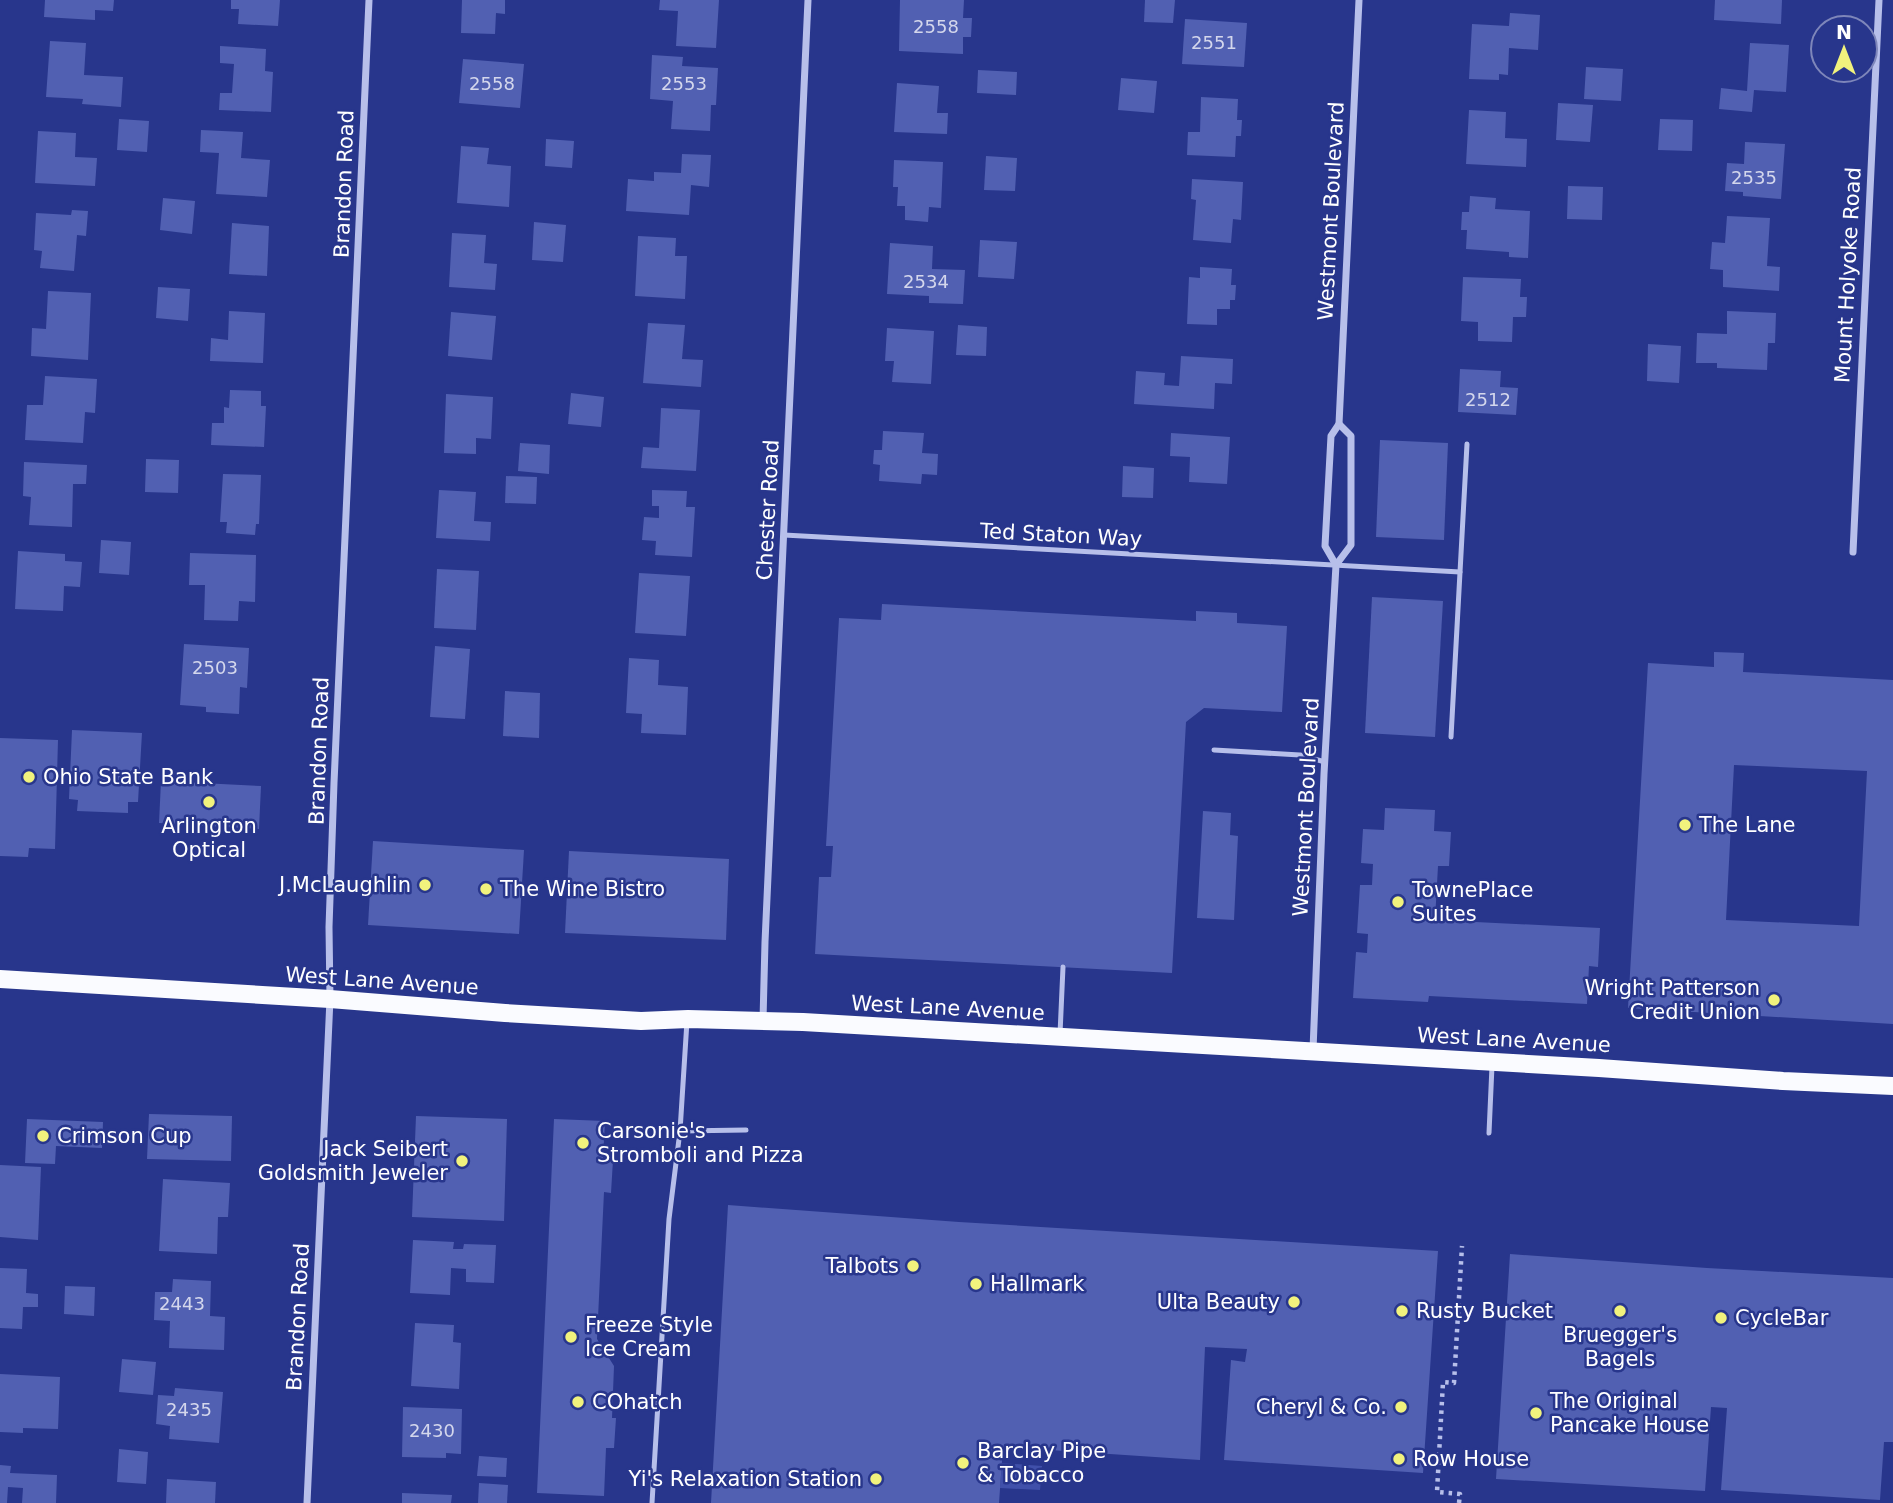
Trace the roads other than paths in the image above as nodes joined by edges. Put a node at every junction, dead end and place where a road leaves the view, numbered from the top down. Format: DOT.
graph roads {
  1 [pos="369,0"];
  2 [pos="808,0"];
  3 [pos="1359,0"];
  4 [pos="1879,0"];
  5 [pos="1339,424"];
  6 [pos="1467,444"];
  7 [pos="784,535"];
  8 [pos="1853,552"];
  9 [pos="1336,565"];
  10 [pos="1460,572"];
  11 [pos="1451,737"];
  12 [pos="1214,750"];
  13 [pos="1325,762"];
  14 [pos="1063,967"];
  15 [pos="0,979"];
  16 [pos="330,999"];
  17 [pos="688,1019"];
  18 [pos="763,1021"];
  19 [pos="1060,1037"];
  20 [pos="1312,1051"];
  21 [pos="1492,1062"];
  22 [pos="1893,1086"];
  23 [pos="746,1130"];
  24 [pos="680,1131"];
  25 [pos="1489,1133"];
  26 [pos="307,1503"];
  27 [pos="652,1503"];
  1 -- 16 [label="street, Brandon Road"];
  2 -- 7 [label="street, Chester Road"];
  3 -- 5 [label="street, Westmont Boulevard"];
  4 -- 8 [label="street, Mount Holyoke Road"];
  5 -- 9 [label="street, Westmont Boulevard"];
  5 -- 9 [label="street, Westmont Boulevard"];
  6 -- 10 [label="lane"];
  7 -- 9 [label="lane, Ted Staton Way"];
  7 -- 18 [label="street, Chester Road"];
  9 -- 10 [label="lane, Ted Staton Way"];
  9 -- 13 [label="street, Westmont Boulevard"];
  10 -- 11 [label="lane"];
  12 -- 13 [label="lane"];
  13 -- 20 [label="street, Westmont Boulevard"];
  14 -- 19 [label="lane"];
  15 -- 16 [label="main road, West Lane Avenue"];
  16 -- 17 [label="main road, West Lane Avenue"];
  16 -- 26 [label="street, Brandon Road"];
  17 -- 18 [label="main road, West Lane Avenue"];
  17 -- 24 [label="lane"];
  18 -- 19 [label="main road, West Lane Avenue"];
  19 -- 20 [label="main road, West Lane Avenue"];
  20 -- 21 [label="main road, West Lane Avenue"];
  21 -- 22 [label="main road, West Lane Avenue"];
  21 -- 25 [label="lane"];
  23 -- 24 [label="lane"];
  24 -- 27 [label="lane"];
}
